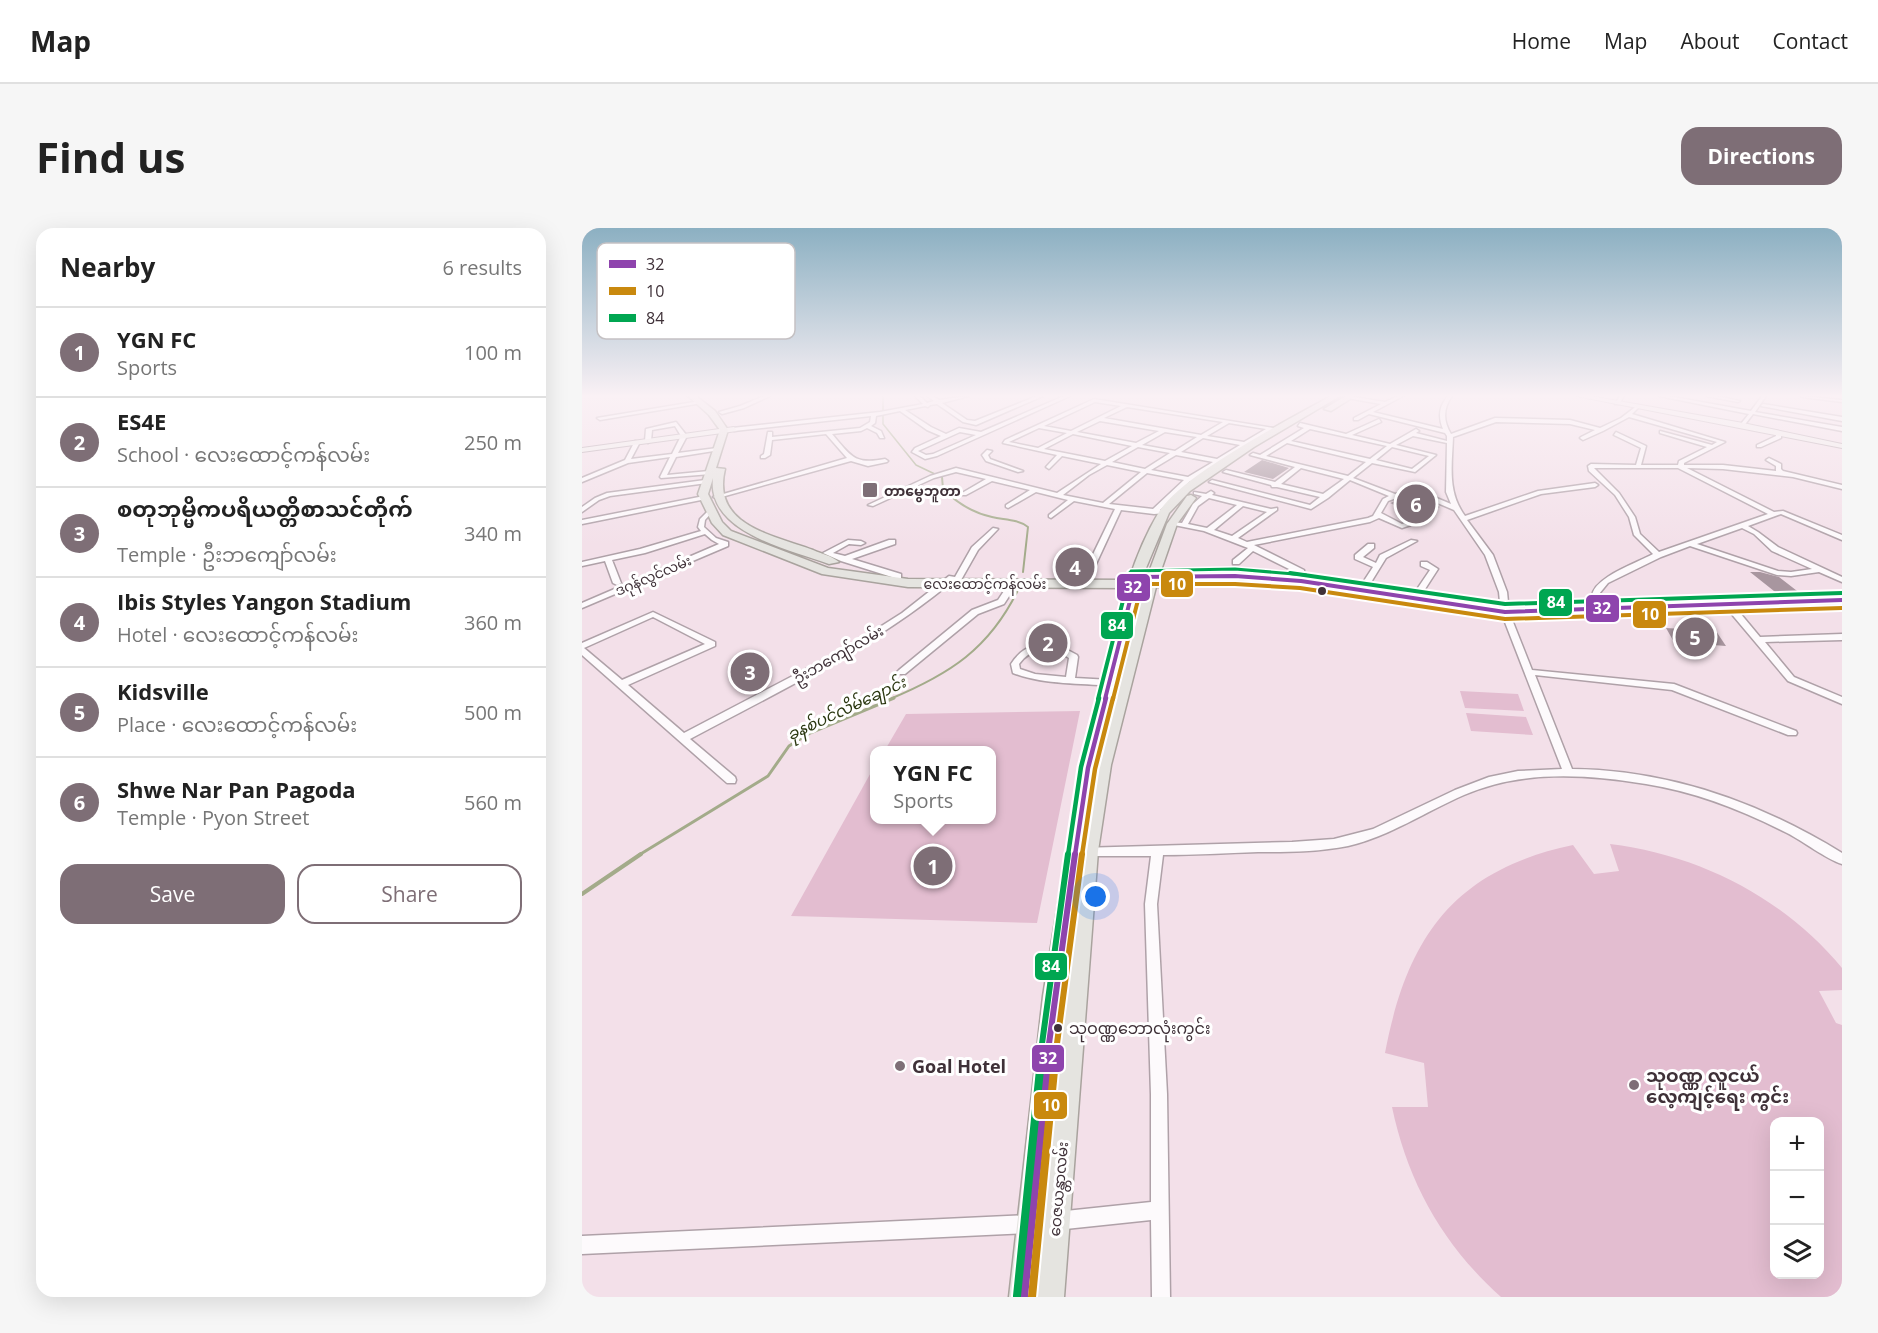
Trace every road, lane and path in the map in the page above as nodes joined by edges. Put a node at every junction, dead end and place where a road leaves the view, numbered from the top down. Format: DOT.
graph roads {
  1 [pos="610,446"];
  2 [pos="635,446"];
  3 [pos="679,446"];
  4 [pos="721,446"];
  5 [pos="723,446"];
  6 [pos="769,446"];
  7 [pos="839,446"];
  8 [pos="924,446"];
  9 [pos="954,446"];
  10 [pos="1016,446"];
  11 [pos="1046,446"];
  12 [pos="1133,446"];
  13 [pos="1139,446"];
  14 [pos="1185,446"];
  15 [pos="1236,446"];
  16 [pos="1256,446"];
  17 [pos="1261,446"];
  18 [pos="1268,446"];
  19 [pos="1307,446"];
  20 [pos="1391,446"];
  21 [pos="1396,446"];
  22 [pos="1450,446"];
  23 [pos="1642,446"];
  24 [pos="1709,446"];
  25 [pos="1713,447"];
  26 [pos="582,450"];
  27 [pos="1038,450"];
  28 [pos="1252,450"];
  29 [pos="720,451"];
  30 [pos="989,451"];
  31 [pos="1173,452"];
  32 [pos="1061,454"];
  33 [pos="674,456"];
  34 [pos="763,457"];
  35 [pos="851,459"];
  36 [pos="1769,460"];
  37 [pos="627,461"];
  38 [pos="885,461"];
  39 [pos="1371,461"];
  40 [pos="1105,463"];
  41 [pos="1300,466"];
  42 [pos="1638,466"];
  43 [pos="1049,467"];
  44 [pos="1226,467"];
  45 [pos="1681,468"];
  46 [pos="1145,471"];
  47 [pos="712,472"];
  48 [pos="1793,475"];
  49 [pos="991,478"];
  50 [pos="1349,478"];
  51 [pos="582,480"];
  52 [pos="1007,483"];
  53 [pos="1216,484"];
  54 [pos="1277,484"];
  55 [pos="1594,485"];
  56 [pos="1842,487"];
  57 [pos="1196,488"];
  58 [pos="1035,489"];
  59 [pos="964,494"];
  60 [pos="1059,495"];
  61 [pos="1263,496"];
  62 [pos="1394,496"];
  63 [pos="716,497"];
  64 [pos="1326,497"];
  65 [pos="704,498"];
  66 [pos="1073,499"];
  67 [pos="1285,501"];
  68 [pos="1242,504"];
  69 [pos="871,505"];
  70 [pos="1104,505"];
  71 [pos="1008,506"];
  72 [pos="1119,508"];
  73 [pos="1456,509"];
  74 [pos="582,510"];
  75 [pos="710,511"];
  76 [pos="1159,512"];
  77 [pos="1272,512"];
  78 [pos="1777,513"];
  79 [pos="1377,514"];
  80 [pos="1051,516"];
  81 [pos="1424,519"];
  82 [pos="1463,519"];
  83 [pos="582,522"];
  84 [pos="1172,524"];
  85 [pos="1184,525"];
  86 [pos="1741,525"];
  87 [pos="995,528"];
  88 [pos="1208,531"];
  89 [pos="705,532"];
  90 [pos="726,538"];
  91 [pos="1234,538"];
  92 [pos="1842,538"];
  93 [pos="1413,540"];
  94 [pos="892,542"];
  95 [pos="861,543"];
  96 [pos="1690,544"];
  97 [pos="1250,546"];
  98 [pos="1371,546"];
  99 [pos="1658,555"];
  100 [pos="608,559"];
  101 [pos="844,559"];
  102 [pos="1143,559"];
  103 [pos="1157,561"];
  104 [pos="1236,562"];
  105 [pos="582,564"];
  106 [pos="1424,564"];
  107 [pos="1376,566"];
  108 [pos="1818,570"];
  109 [pos="1842,570"];
  110 [pos="1828,574"];
  111 [pos="898,576"];
  112 [pos="1091,579"];
  113 [pos="1185,579"];
  114 [pos="953,580"];
  115 [pos="1842,580"];
  116 [pos="617,583"];
  117 [pos="1013,584"];
  118 [pos="1301,584"];
  119 [pos="1142,586"];
  120 [pos="1362,590"];
  121 [pos="582,594"];
  122 [pos="1388,597"];
  123 [pos="1415,598"];
  124 [pos="1842,600"];
  125 [pos="594,601"];
  126 [pos="1842,605"];
  127 [pos="582,606"];
  128 [pos="1729,606"];
  129 [pos="1468,609"];
  130 [pos="1606,609"];
  131 [pos="1506,614"];
  132 [pos="1842,636"];
  133 [pos="1758,640"];
  134 [pos="582,648"];
  135 [pos="902,672"];
  136 [pos="1528,672"];
  137 [pos="1070,679"];
  138 [pos="1111,683"];
  139 [pos="622,684"];
  140 [pos="1839,699"];
  141 [pos="1792,733"];
  142 [pos="685,737"];
  143 [pos="1568,772"];
  144 [pos="731,780"];
  145 [pos="1082,851"];
  146 [pos="1157,852"];
  147 [pos="1842,859"];
  148 [pos="1160,1210"];
  149 [pos="1043,1222"];
  150 [pos="582,1245"];
  151 [pos="1024,1297"];
  152 [pos="1049,1297"];
  153 [pos="1161,1297"];
  1 -- 26 [label="street"];
  2 -- 37 [label="street"];
  3 -- 33 [label="street"];
  4 -- 29 [label="main road"];
  5 -- 29 [label="main road"];
  6 -- 34 [label="street"];
  7 -- 35 [label="street"];
  8 -- 9 [label="street"];
  10 -- 27 [label="street"];
  11 -- 27 [label="street"];
  12 -- 40 [label="street"];
  13 -- 31 [label="street"];
  14 -- 31 [label="street"];
  15 -- 28 [label="street"];
  16 -- 28 [label="main road, ဝေဇယန္တာလမ်း"];
  17 -- 28 [label="main road, ဝေဇယန္တာလမ်း"];
  18 -- 28 [label="street"];
  19 -- 39 [label="street"];
  20 -- 39 [label="street"];
  21 -- 39 [label="street"];
  22 -- 73 [label="street"];
  23 -- 42 [label="street"];
  24 -- 25 [label="street"];
  25 -- 45 [label="street"];
  27 -- 32 [label="street"];
  28 -- 41 [label="street"];
  28 -- 44 [label="main road, ဝေဇယန္တာလမ်း"];
  29 -- 33 [label="street"];
  29 -- 47 [label="main road"];
  30 -- 52 [label="street"];
  31 -- 44 [label="street"];
  31 -- 46 [label="street"];
  32 -- 40 [label="street"];
  32 -- 43 [label="street"];
  33 -- 37 [label="street"];
  33 -- 47 [label="street"];
  35 -- 38 [label="street"];
  35 -- 63 [label="street"];
  36 -- 48 [label="street"];
  37 -- 51 [label="street"];
  39 -- 50 [label="street"];
  40 -- 46 [label="street"];
  40 -- 60 [label="street"];
  41 -- 50 [label="street"];
  41 -- 54 [label="street"];
  42 -- 45 [label="street"];
  42 -- 99 [label="street"];
  44 -- 53 [label="main road, ဝေဇယန္တာလမ်း"];
  44 -- 54 [label="street"];
  44 -- 57 [label="main road, ဝေဇယန္တာလမ်း"];
  45 -- 48 [label="street"];
  45 -- 78 [label="street"];
  46 -- 57 [label="street"];
  46 -- 70 [label="street"];
  47 -- 63 [label="main road"];
  47 -- 65 [label="main road"];
  47 -- 74 [label="street"];
  48 -- 56 [label="street"];
  49 -- 52 [label="street"];
  49 -- 59 [label="street"];
  49 -- 69 [label="street"];
  50 -- 62 [label="street"];
  50 -- 64 [label="street"];
  52 -- 58 [label="street"];
  53 -- 57 [label="main road, ဝေဇယန္တာလမ်း"];
  53 -- 61 [label="street"];
  54 -- 61 [label="street"];
  54 -- 64 [label="street"];
  55 -- 82 [label="street"];
  57 -- 68 [label="street"];
  57 -- 76 [label="main road, ဝေဇယန္တာလမ်း"];
  57 -- 84 [label="main road, ဝေဇယန္တာလမ်း"];
  57 -- 85 [label="street"];
  58 -- 60 [label="street"];
  58 -- 71 [label="street"];
  60 -- 66 [label="street"];
  61 -- 67 [label="street"];
  62 -- 73 [label="street"];
  62 -- 79 [label="street"];
  63 -- 111 [label="main road, လေးထောင့်ကန်လမ်း"];
  64 -- 67 [label="street"];
  65 -- 75 [label="main road"];
  65 -- 83 [label="street"];
  66 -- 70 [label="street"];
  66 -- 80 [label="street"];
  67 -- 77 [label="street"];
  68 -- 77 [label="street"];
  68 -- 88 [label="street"];
  70 -- 72 [label="street"];
  72 -- 76 [label="street"];
  72 -- 112 [label="street"];
  73 -- 82 [label="street"];
  75 -- 89 [label="street"];
  75 -- 90 [label="main road"];
  76 -- 102 [label="main road, ဝေဇယန္တာလမ်း"];
  77 -- 91 [label="street"];
  78 -- 86 [label="street"];
  78 -- 92 [label="street"];
  79 -- 81 [label="street"];
  79 -- 97 [label="street"];
  82 -- 131 [label="street"];
  84 -- 85 [label="street"];
  84 -- 103 [label="main road, ဝေဇယန္တာလမ်း"];
  85 -- 88 [label="street"];
  86 -- 96 [label="street"];
  86 -- 108 [label="street"];
  87 -- 114 [label="street"];
  88 -- 91 [label="street"];
  89 -- 90 [label="street"];
  89 -- 100 [label="street"];
  90 -- 114 [label="main road, လေးထောင့်ကန်လမ်း"];
  90 -- 125 [label="street, ဒဂုန်လွင်လမ်း"];
  91 -- 97 [label="street"];
  93 -- 107 [label="street"];
  94 -- 101 [label="street"];
  95 -- 101 [label="street"];
  96 -- 99 [label="street"];
  96 -- 108 [label="street"];
  97 -- 104 [label="street"];
  97 -- 118 [label="street"];
  98 -- 107 [label="street"];
  99 -- 130 [label="street"];
  100 -- 105 [label="street"];
  100 -- 116 [label="street"];
  101 -- 111 [label="street"];
  102 -- 112 [label="main road"];
  102 -- 119 [label="main road, ဝေဇယန္တာလမ်း"];
  103 -- 113 [label="main road"];
  103 -- 119 [label="main road, ဝေဇယန္တာလမ်း"];
  106 -- 123 [label="street"];
  107 -- 120 [label="street"];
  108 -- 110 [label="street"];
  109 -- 110 [label="street"];
  110 -- 115 [label="street"];
  111 -- 114 [label="main road, လေးထောင့်ကန်လမ်း"];
  112 -- 114 [label="main road, လေးထောင့်ကန်လမ်း"];
  112 -- 117 [label="main road, လေးထောင့်ကန်လမ်း"];
  112 -- 119 [label="main road, လေးထောင့်ကန်လမ်း"];
  112 -- 119 [label="main road"];
  113 -- 118 [label="main road, လေးထောင့်ကန်လမ်း"];
  113 -- 119 [label="main road"];
  113 -- 119 [label="main road, လေးထောင့်ကန်လမ်း"];
  114 -- 117 [label="main road, လေးထောင့်ကန်လမ်း"];
  114 -- 142 [label="street, ဦးဘကျော်လမ်း"];
  117 -- 135 [label="street"];
  118 -- 120 [label="main road, လေးထောင့်ကန်လမ်း"];
  118 -- 122 [label="main road, လေးထောင့်ကန်လမ်း"];
  119 -- 138 [label="main road, ဝေဇယန္တာလမ်း"];
  119 -- 145 [label="main road, ဝေဇယန္တာလမ်း"];
  120 -- 122 [label="main road, လေးထောင့်ကန်လမ်း"];
  121 -- 125 [label="street"];
  122 -- 123 [label="main road, လေးထောင့်ကန်လမ်း"];
  122 -- 129 [label="main road, လေးထောင့်ကန်လမ်း"];
  123 -- 129 [label="main road, လေးထောင့်ကန်လမ်း"];
  124 -- 128 [label="main road, လေးထောင့်ကန်လမ်း"];
  125 -- 127 [label="street, ဒဂုန်လွင်လမ်း"];
  126 -- 128 [label="main road, လေးထောင့်ကန်လမ်း"];
  128 -- 130 [label="main road, လေးထောင့်ကန်လမ်း"];
  128 -- 133 [label="street"];
  129 -- 131 [label="main road, လေးထောင့်ကန်လမ်း"];
  130 -- 131 [label="main road, လေးထောင့်ကန်လမ်း"];
  131 -- 136 [label="street"];
  132 -- 133 [label="street"];
  133 -- 140 [label="street"];
  134 -- 139 [label="street"];
  134 -- 139 [label="street"];
  136 -- 141 [label="street"];
  136 -- 143 [label="street"];
  137 -- 137 [label="street"];
  137 -- 138 [label="street"];
  138 -- 145 [label="main road, ဝေဇယန္တာလမ်း"];
  139 -- 142 [label="street"];
  142 -- 144 [label="street"];
  143 -- 146 [label="street"];
  143 -- 147 [label="street"];
  145 -- 146 [label="street"];
  145 -- 149 [label="main road, ဝေဇယန္တာလမ်း"];
  146 -- 148 [label="street"];
  148 -- 149 [label="street"];
  148 -- 153 [label="street"];
  149 -- 150 [label="street"];
  149 -- 151 [label="main road, ဝေဇယန္တာလမ်း"];
  149 -- 152 [label="main road, ဝေဇယန္တာလမ်း"];
}
